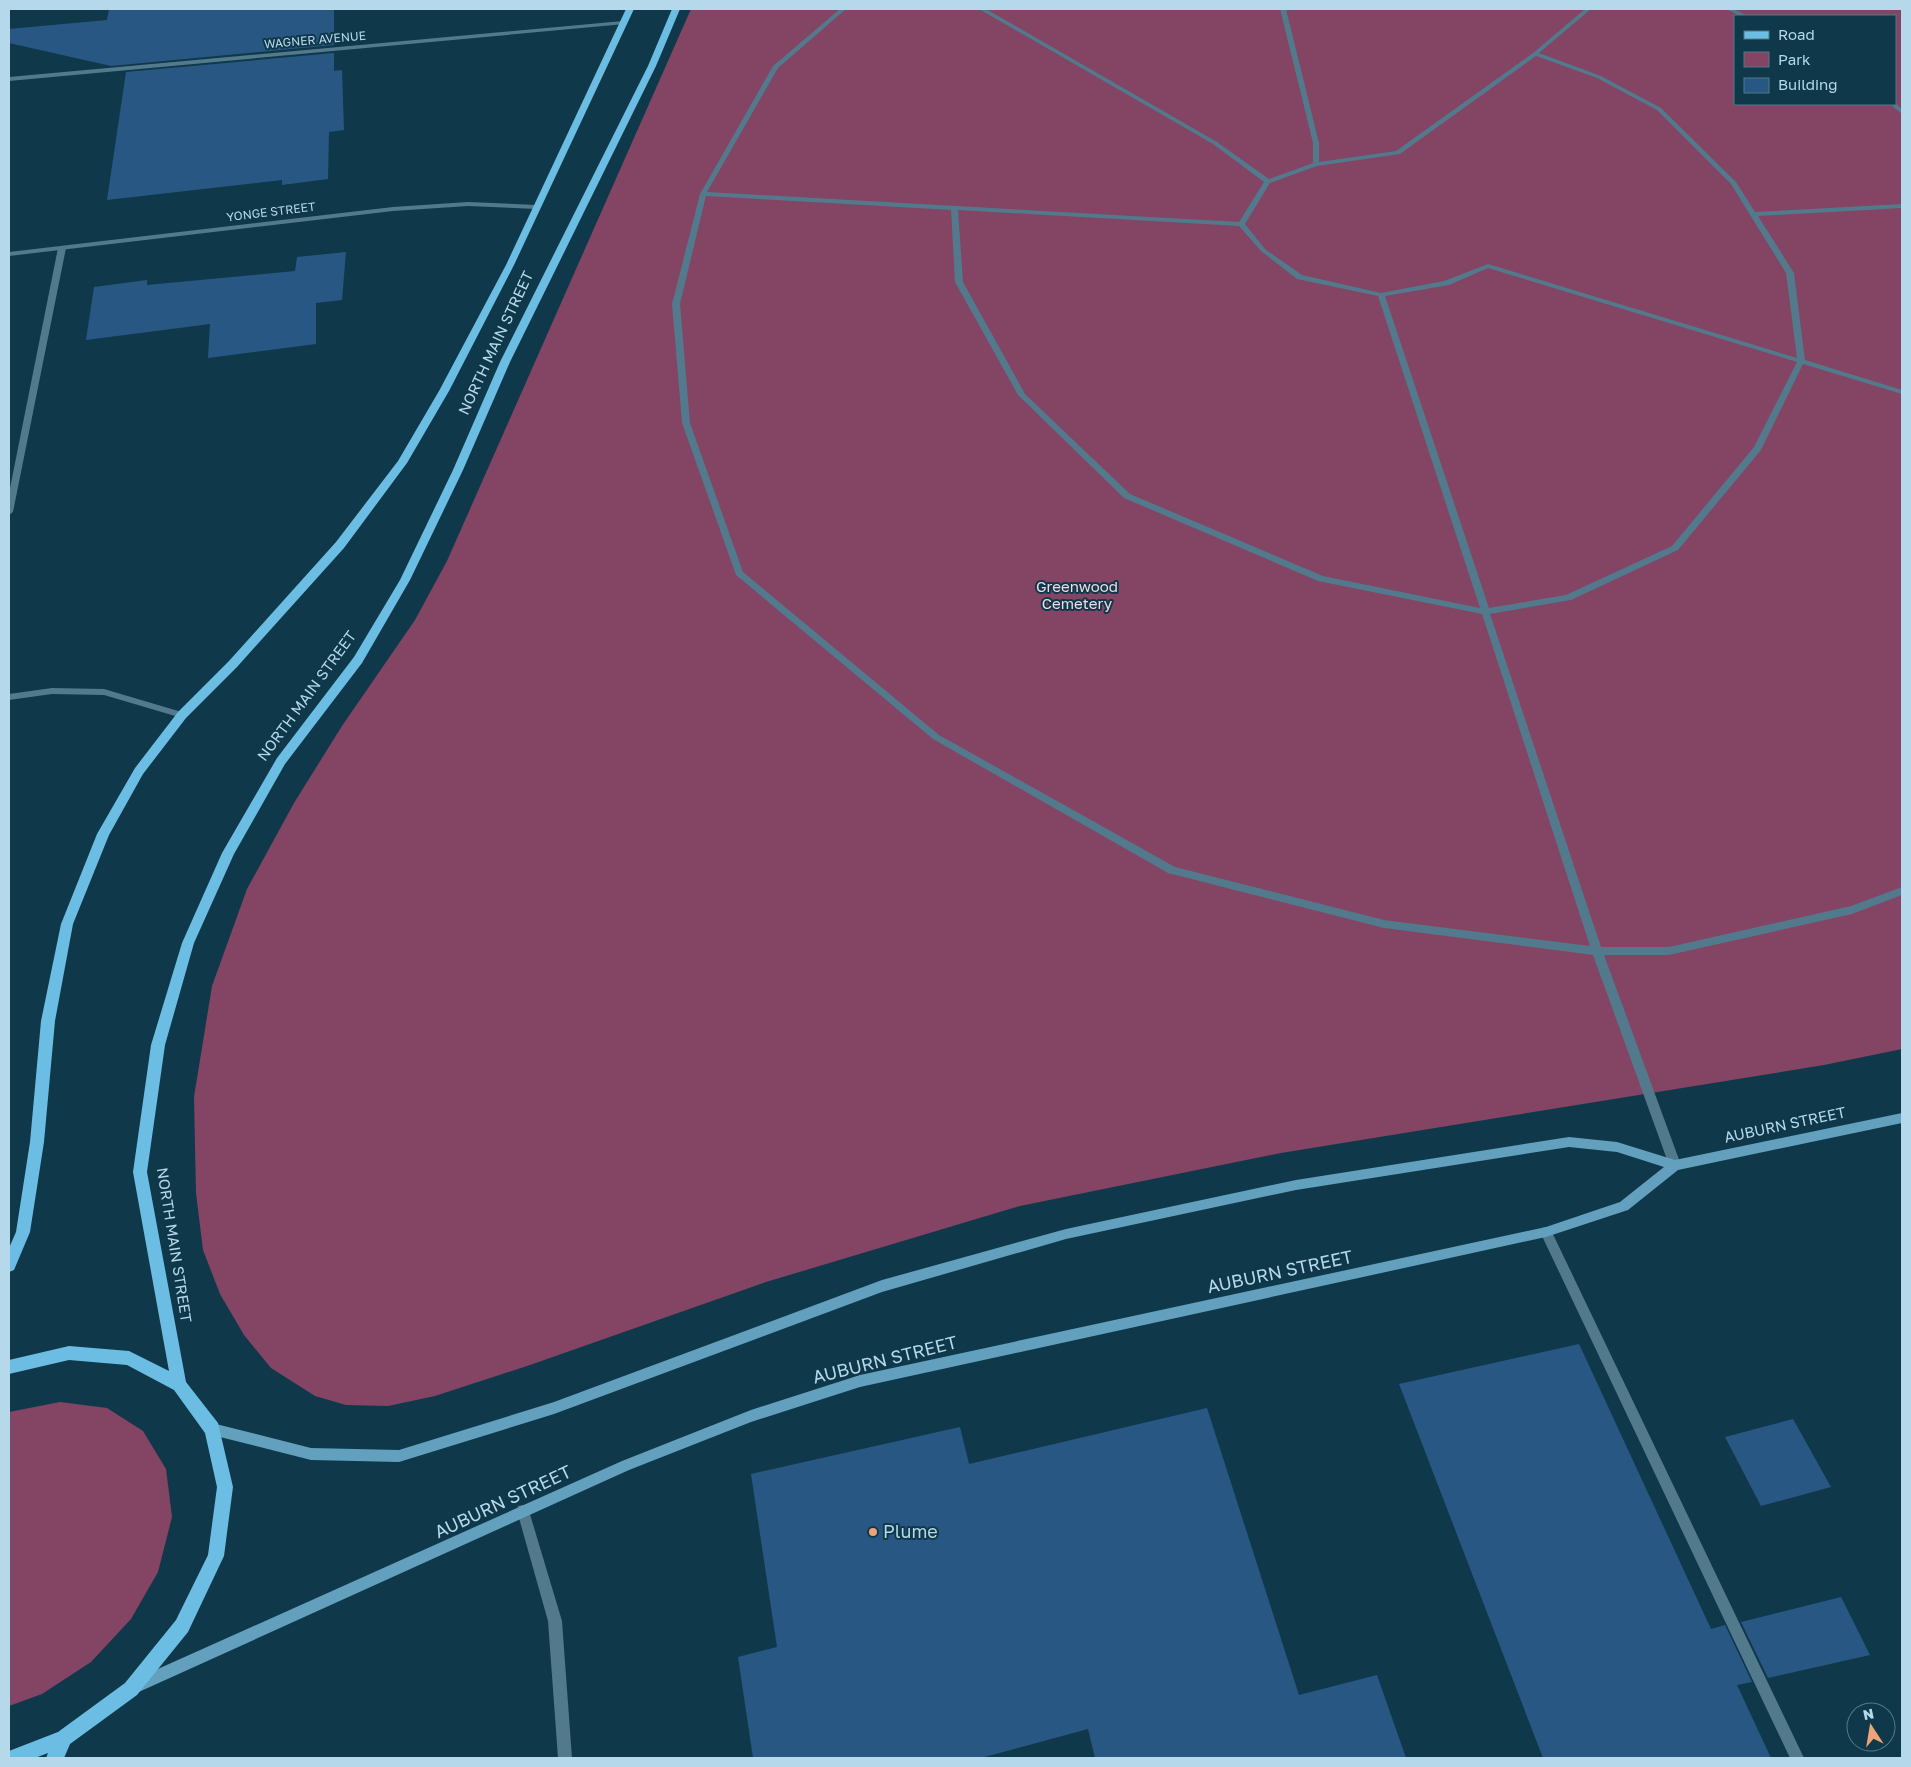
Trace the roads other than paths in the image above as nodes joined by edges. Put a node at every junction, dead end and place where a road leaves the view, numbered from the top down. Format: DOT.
graph roads {
  1 [pos="630,9"];
  2 [pos="676,9"];
  3 [pos="843,9"];
  4 [pos="982,9"];
  5 [pos="1283,9"];
  6 [pos="1588,9"];
  7 [pos="1729,9"];
  8 [pos="1743,15"];
  9 [pos="623,23"];
  10 [pos="1535,54"];
  11 [pos="9,79"];
  12 [pos="1316,164"];
  13 [pos="1268,182"];
  14 [pos="703,194"];
  15 [pos="1902,206"];
  16 [pos="537,207"];
  17 [pos="954,209"];
  18 [pos="1754,214"];
  19 [pos="1241,224"];
  20 [pos="62,248"];
  21 [pos="9,254"];
  22 [pos="1381,295"];
  23 [pos="1801,362"];
  24 [pos="1902,392"];
  25 [pos="9,512"];
  26 [pos="1485,612"];
  27 [pos="9,697"];
  28 [pos="182,715"];
  29 [pos="1902,891"];
  30 [pos="1597,951"];
  31 [pos="1902,1118"];
  32 [pos="1675,1165"];
  33 [pos="1546,1232"];
  34 [pos="9,1264"];
  35 [pos="9,1366"];
  36 [pos="179,1385"];
  37 [pos="212,1429"];
  38 [pos="523,1511"];
  39 [pos="131,1689"];
  40 [pos="64,1738"];
  41 [pos="13,1758"];
  42 [pos="55,1758"];
  43 [pos="565,1758"];
  44 [pos="1797,1758"];
  1 -- 9 [label="main road, NORTH MAIN STREET"];
  2 -- 36 [label="main road, NORTH MAIN STREET"];
  3 -- 14 [label="street"];
  4 -- 13 [label="street"];
  5 -- 12 [label="street"];
  6 -- 10 [label="street"];
  7 -- 8 [label="street"];
  9 -- 11 [label="street, WAGNER AVENUE"];
  9 -- 16 [label="main road, NORTH MAIN STREET"];
  10 -- 12 [label="street"];
  10 -- 18 [label="street"];
  12 -- 13 [label="street"];
  13 -- 19 [label="street"];
  14 -- 17 [label="street"];
  14 -- 30 [label="street"];
  15 -- 18 [label="street"];
  16 -- 20 [label="street, YONGE STREET"];
  16 -- 28 [label="main road, NORTH MAIN STREET"];
  17 -- 19 [label="street"];
  17 -- 26 [label="street"];
  18 -- 23 [label="street"];
  19 -- 22 [label="street"];
  20 -- 21 [label="street, YONGE STREET"];
  20 -- 25 [label="street"];
  22 -- 23 [label="street"];
  22 -- 26 [label="street"];
  23 -- 24 [label="street"];
  23 -- 26 [label="street"];
  26 -- 30 [label="street"];
  27 -- 28 [label="street"];
  28 -- 34 [label="main road, NORTH MAIN STREET"];
  29 -- 30 [label="street"];
  30 -- 32 [label="street"];
  31 -- 32 [label="main road, AUBURN STREET"];
  32 -- 33 [label="main road, AUBURN STREET"];
  32 -- 37 [label="main road, AUBURN STREET"];
  33 -- 38 [label="main road, AUBURN STREET"];
  33 -- 44 [label="street"];
  35 -- 36 [label="main road"];
  36 -- 37 [label="main road"];
  37 -- 39 [label="main road"];
  38 -- 39 [label="main road, AUBURN STREET"];
  38 -- 43 [label="street"];
  39 -- 40 [label="main road"];
  40 -- 41 [label="main road"];
  40 -- 42 [label="main road"];
}
